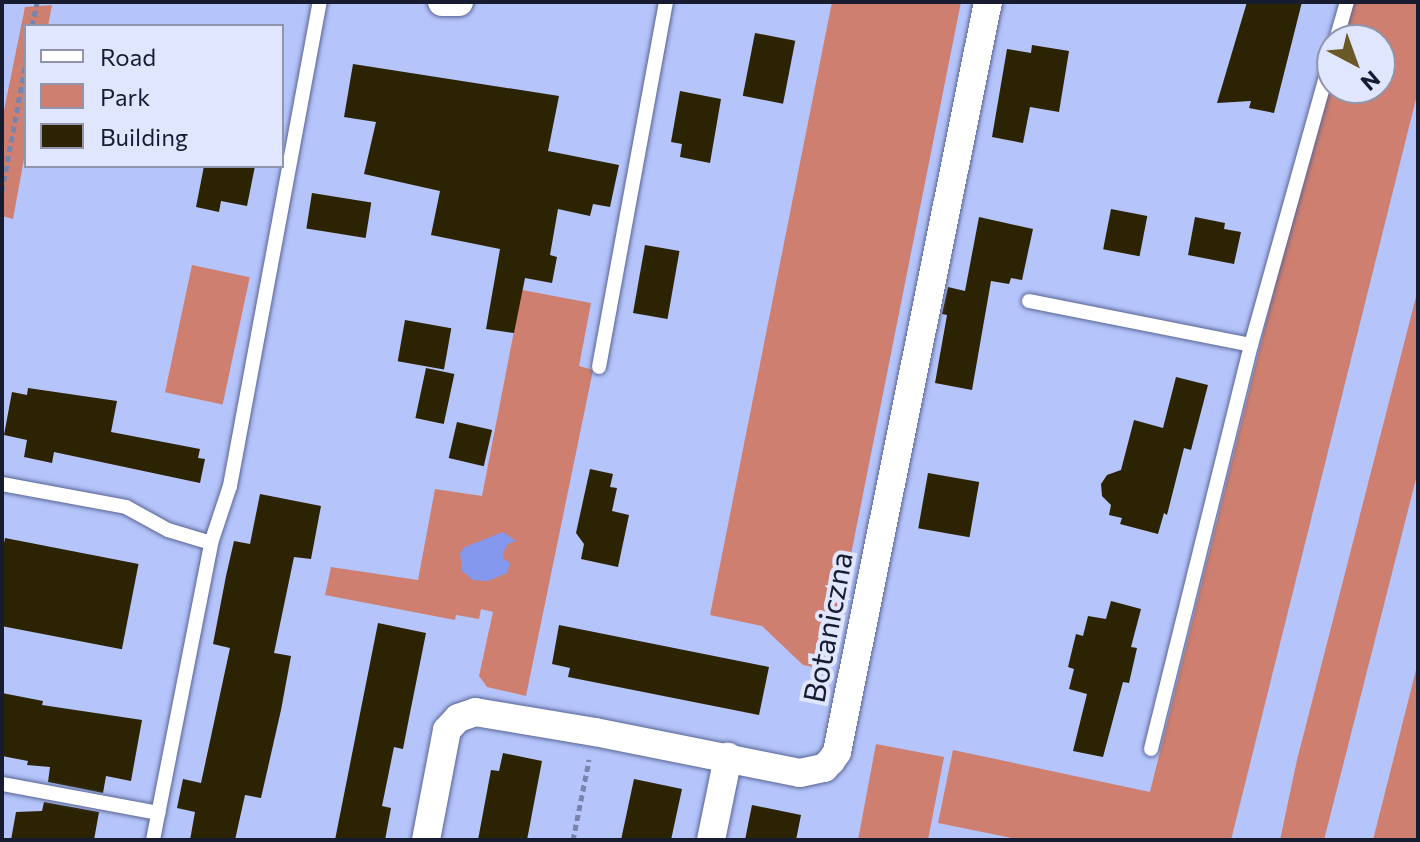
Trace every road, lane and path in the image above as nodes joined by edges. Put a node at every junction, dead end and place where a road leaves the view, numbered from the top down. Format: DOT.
graph roads {
  1 [pos="37,2"];
  2 [pos="320,2"];
  3 [pos="442,2"];
  4 [pos="459,2"];
  5 [pos="666,2"];
  6 [pos="988,2"];
  7 [pos="1347,2"];
  8 [pos="32,24"];
  9 [pos="1341,24"];
  10 [pos="24,72"];
  11 [pos="1318,104"];
  12 [pos="2,191"];
  13 [pos="1029,301"];
  14 [pos="1251,345"];
  15 [pos="599,367"];
  16 [pos="2,484"];
  17 [pos="211,543"];
  18 [pos="595,732"];
  19 [pos="1151,749"];
  20 [pos="728,757"];
  21 [pos="2,784"];
  22 [pos="158,813"];
  23 [pos="153,840"];
  24 [pos="426,840"];
  25 [pos="573,840"];
  26 [pos="711,840"];
  1 -- 8 [label="path"];
  2 -- 17 [label="lane"];
  3 -- 4 [label="street"];
  5 -- 15 [label="lane"];
  6 -- 20 [label="street, Botaniczna"];
  7 -- 9 [label="lane"];
  10 -- 12 [label="path"];
  11 -- 14 [label="lane"];
  13 -- 14 [label="lane"];
  14 -- 19 [label="lane"];
  16 -- 17 [label="lane"];
  17 -- 22 [label="lane"];
  18 -- 20 [label="street, Botaniczna"];
  18 -- 24 [label="street, Botaniczna"];
  18 -- 25 [label="path"];
  20 -- 26 [label="street"];
  21 -- 22 [label="lane"];
  22 -- 23 [label="lane"];
}
